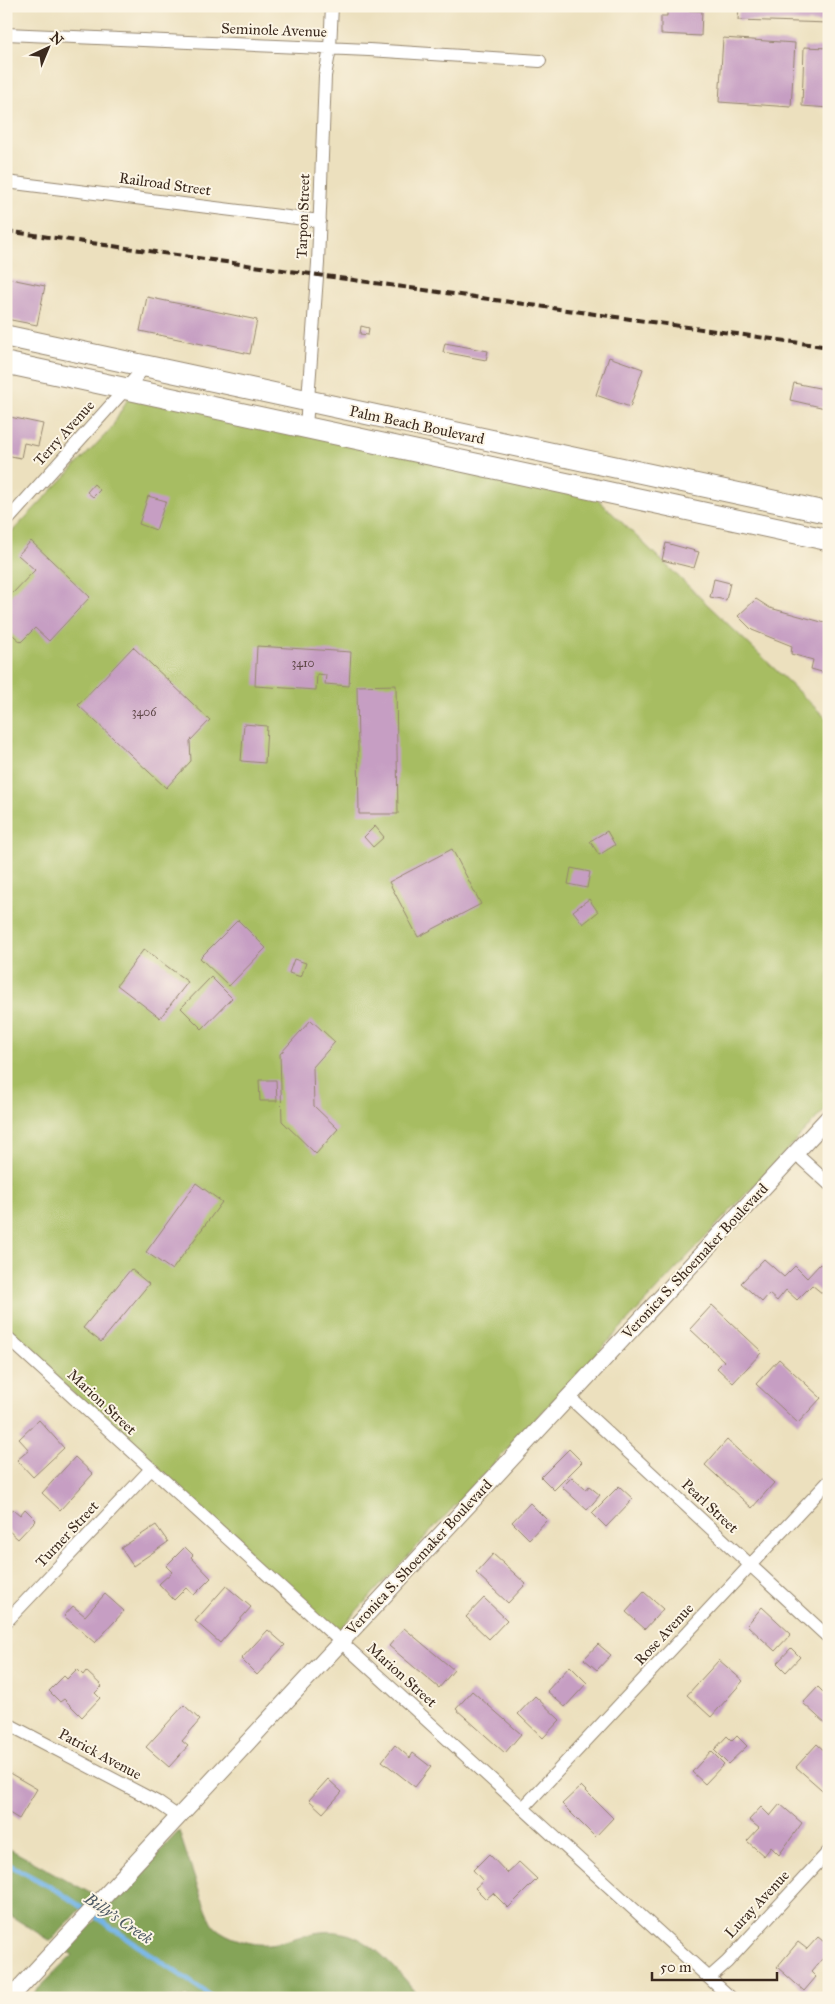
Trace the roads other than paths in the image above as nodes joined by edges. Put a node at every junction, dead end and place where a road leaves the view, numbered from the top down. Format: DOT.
graph roads {
  1 [pos="332,6"];
  2 [pos="6,34"];
  3 [pos="330,48"];
  4 [pos="540,61"];
  5 [pos="6,182"];
  6 [pos="320,221"];
  7 [pos="6,336"];
  8 [pos="6,364"];
  9 [pos="146,366"];
  10 [pos="126,389"];
  11 [pos="308,401"];
  12 [pos="306,427"];
  13 [pos="664,503"];
  14 [pos="784,503"];
  15 [pos="829,513"];
  16 [pos="6,522"];
  17 [pos="824,535"];
  18 [pos="829,1117"];
  19 [pos="795,1153"];
  20 [pos="829,1184"];
  21 [pos="6,1336"];
  22 [pos="569,1397"];
  23 [pos="151,1469"];
  24 [pos="829,1481"];
  25 [pos="750,1565"];
  26 [pos="6,1622"];
  27 [pos="829,1638"];
  28 [pos="340,1641"];
  29 [pos="6,1723"];
  30 [pos="523,1808"];
  31 [pos="177,1816"];
  32 [pos="829,1851"];
  33 [pos="709,1978"];
  34 [pos="10,1998"];
  35 [pos="730,1998"];
  1 -- 3 [label="street, Tarpon Street"];
  2 -- 3 [label="street, Seminole Avenue"];
  3 -- 4 [label="street, Seminole Avenue"];
  3 -- 6 [label="street, Tarpon Street"];
  5 -- 6 [label="street, Railroad Street"];
  6 -- 11 [label="street, Tarpon Street"];
  7 -- 9 [label="main road, Palm Beach Boulevard"];
  8 -- 10 [label="main road, Palm Beach Boulevard"];
  9 -- 10 [label="street, Terry Avenue"];
  9 -- 11 [label="main road, Palm Beach Boulevard"];
  10 -- 12 [label="main road, Palm Beach Boulevard"];
  10 -- 16 [label="street, Terry Avenue"];
  11 -- 12 [label="street, Tarpon Street"];
  11 -- 14 [label="main road, Palm Beach Boulevard"];
  12 -- 13 [label="main road, Palm Beach Boulevard"];
  13 -- 14 [label="main road"];
  13 -- 17 [label="main road, Palm Beach Boulevard"];
  14 -- 15 [label="main road, Palm Beach Boulevard"];
  18 -- 19 [label="street, Veronica S. Shoemaker Boulevard"];
  19 -- 20 [label="street"];
  19 -- 22 [label="street, Veronica S. Shoemaker Boulevard"];
  21 -- 23 [label="street, Marion Street"];
  22 -- 25 [label="street, Pearl Street"];
  22 -- 28 [label="street, Veronica S. Shoemaker Boulevard"];
  23 -- 26 [label="street, Turner Street"];
  23 -- 28 [label="street, Marion Street"];
  24 -- 25 [label="street, Rose Avenue"];
  25 -- 27 [label="street, Pearl Street"];
  25 -- 30 [label="street, Rose Avenue"];
  28 -- 30 [label="street, Marion Street"];
  28 -- 31 [label="street, Veronica S. Shoemaker Boulevard"];
  29 -- 31 [label="street, Patrick Avenue"];
  30 -- 33 [label="street, Marion Street"];
  31 -- 34 [label="street, Veronica S. Shoemaker Boulevard"];
  32 -- 33 [label="street, Luray Avenue"];
  33 -- 35 [label="street, Marion Street"];
}
